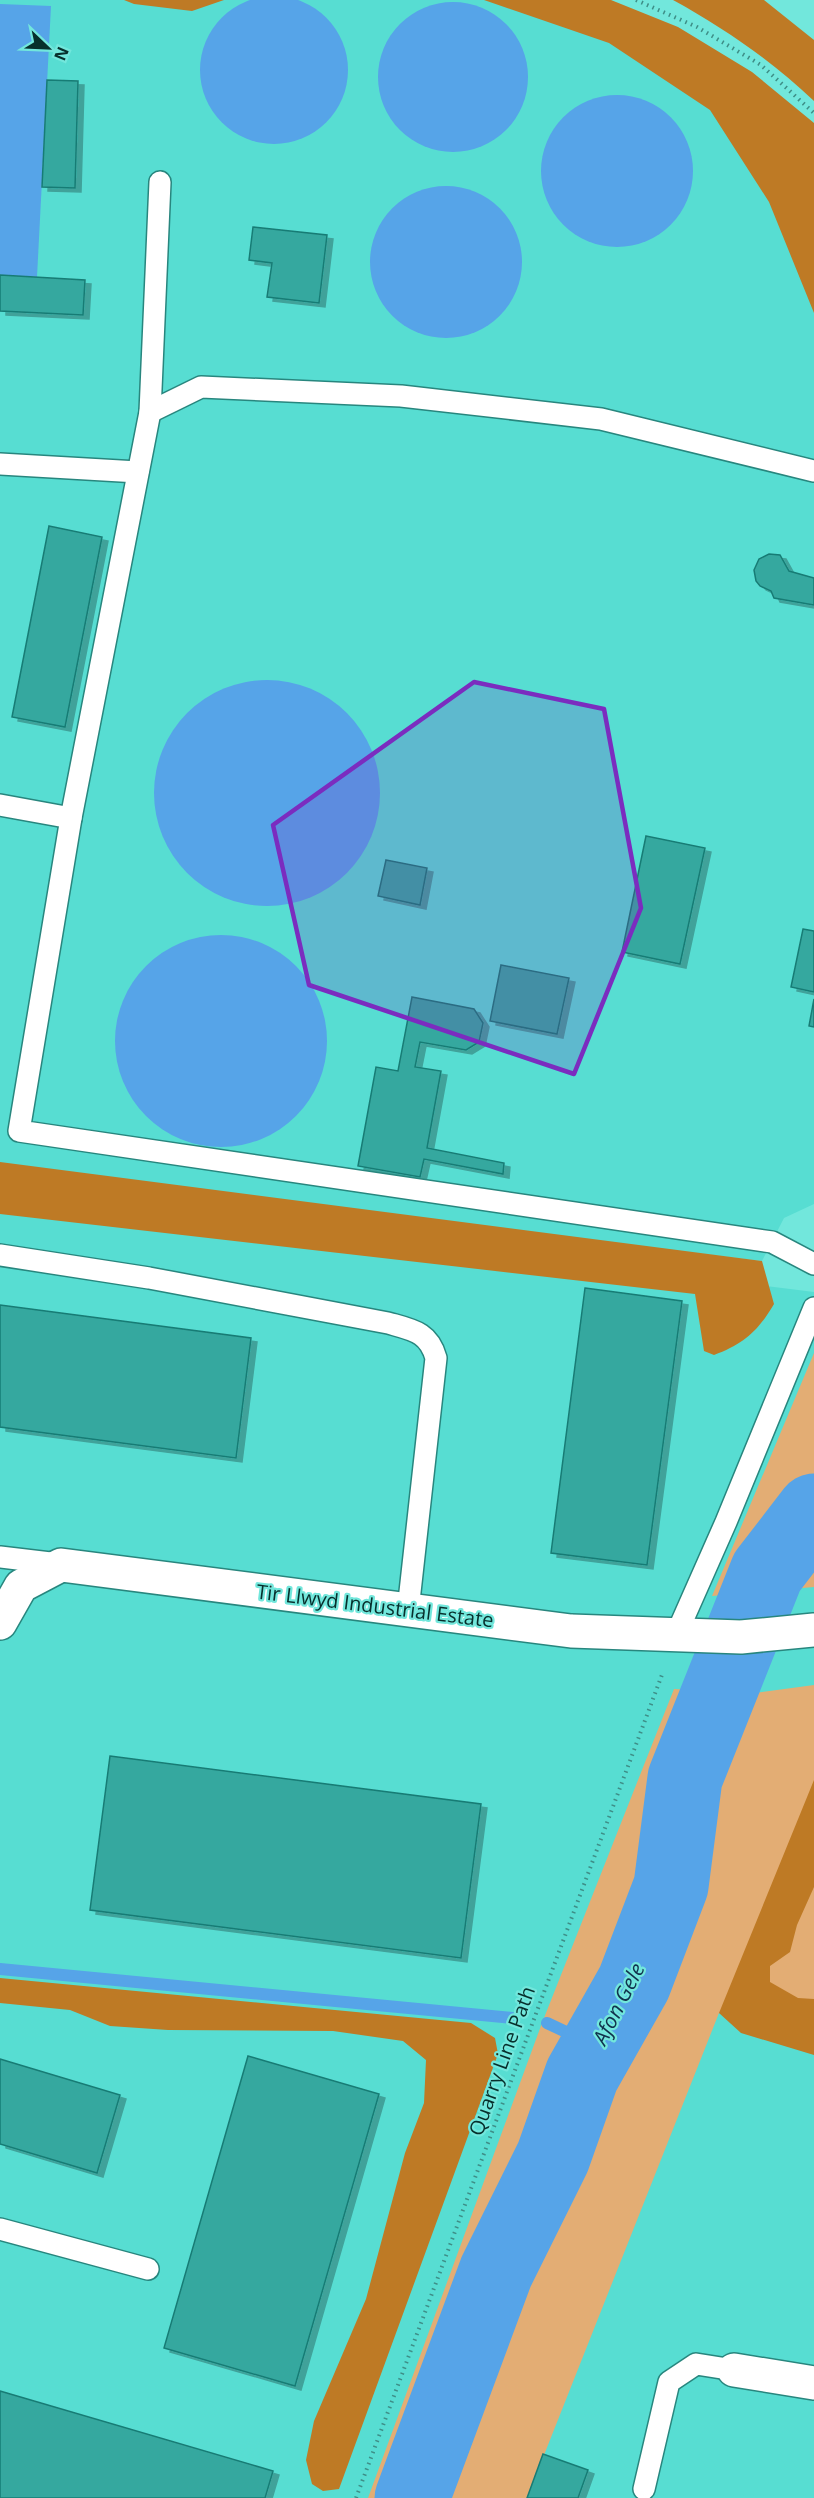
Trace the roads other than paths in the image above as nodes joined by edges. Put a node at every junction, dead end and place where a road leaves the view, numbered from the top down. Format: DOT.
graph roads {
  1 [pos="160,182"];
  2 [pos="150,412"];
  3 [pos="0,464"];
  4 [pos="814,471"];
  5 [pos="138,472"];
  6 [pos="0,805"];
  7 [pos="71,818"];
  8 [pos="9,1130"];
  9 [pos="0,1255"];
  10 [pos="814,1264"];
  11 [pos="814,1308"];
  12 [pos="0,1557"];
  13 [pos="61,1565"];
  14 [pos="408,1610"];
  15 [pos="0,1623"];
  16 [pos="807,1631"];
  17 [pos="683,1635"];
  18 [pos="0,2229"];
  19 [pos="148,2270"];
  20 [pos="734,2370"];
  21 [pos="814,2383"];
  22 [pos="644,2489"];
  1 -- 2 [label="lane"];
  2 -- 4 [label="lane"];
  2 -- 5 [label="lane"];
  3 -- 5 [label="lane"];
  5 -- 7 [label="lane"];
  6 -- 7 [label="lane"];
  7 -- 8 [label="lane"];
  8 -- 10 [label="lane"];
  9 -- 14 [label="lane"];
  11 -- 17 [label="lane"];
  12 -- 13 [label="lane, Tir Llwyd Industrial Estate"];
  13 -- 14 [label="street, Tir Llwyd Industrial Estate"];
  13 -- 15 [label="street"];
  14 -- 17 [label="street, Tir Llwyd Industrial Estate"];
  16 -- 17 [label="street, Tir Llwyd Industrial Estate"];
  18 -- 19 [label="lane"];
  20 -- 21 [label="street"];
  20 -- 22 [label="lane"];
}
